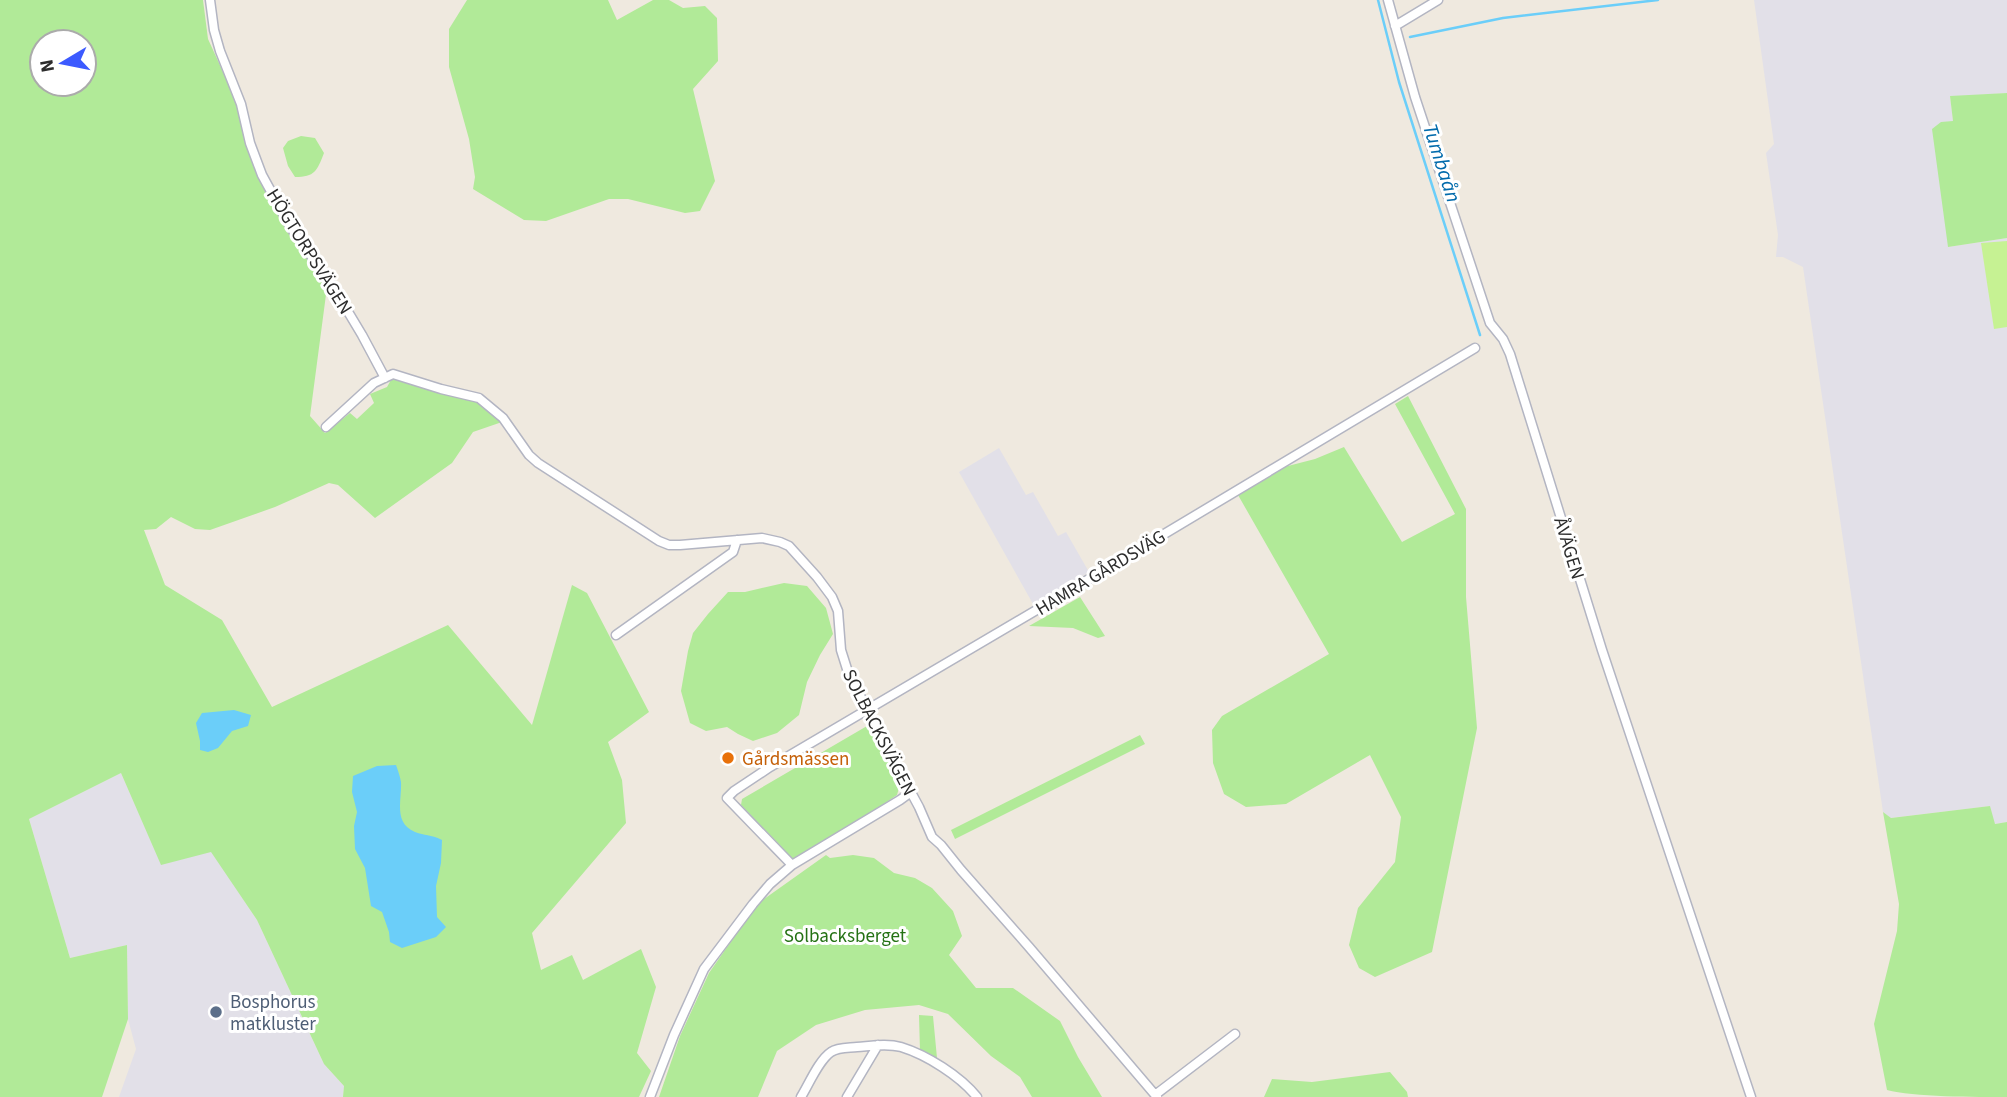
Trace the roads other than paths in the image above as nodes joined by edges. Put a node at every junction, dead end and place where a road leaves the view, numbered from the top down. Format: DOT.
graph roads {
  1 [pos="210,0"];
  2 [pos="1388,0"];
  3 [pos="1438,0"];
  4 [pos="1395,26"];
  5 [pos="1475,348"];
  6 [pos="385,378"];
  7 [pos="326,427"];
  8 [pos="737,540"];
  9 [pos="616,635"];
  10 [pos="868,710"];
  11 [pos="911,792"];
  12 [pos="792,865"];
  13 [pos="1235,1034"];
  14 [pos="878,1045"];
  15 [pos="1156,1096"];
  16 [pos="650,1097"];
  17 [pos="801,1097"];
  18 [pos="847,1097"];
  19 [pos="977,1097"];
  20 [pos="1751,1097"];
  1 -- 6 [label="street, HÖGTORPSVÄGEN"];
  2 -- 4 [label="street, ÅVÄGEN"];
  3 -- 4 [label="street"];
  4 -- 20 [label="street, ÅVÄGEN"];
  5 -- 10 [label="street, HAMRA GÅRDSVÄG"];
  6 -- 7 [label="street"];
  6 -- 8 [label="street, SOLBACKSVÄGEN"];
  8 -- 9 [label="street"];
  8 -- 10 [label="street, SOLBACKSVÄGEN"];
  10 -- 11 [label="street, SOLBACKSVÄGEN"];
  10 -- 12 [label="street, HAMRA GÅRDSVÄG"];
  11 -- 12 [label="street"];
  11 -- 15 [label="street, SOLBACKSVÄGEN"];
  12 -- 16 [label="street"];
  13 -- 15 [label="street, SOLBACKSVÄGEN"];
  14 -- 17 [label="street"];
  14 -- 18 [label="street"];
  14 -- 19 [label="street"];
}
